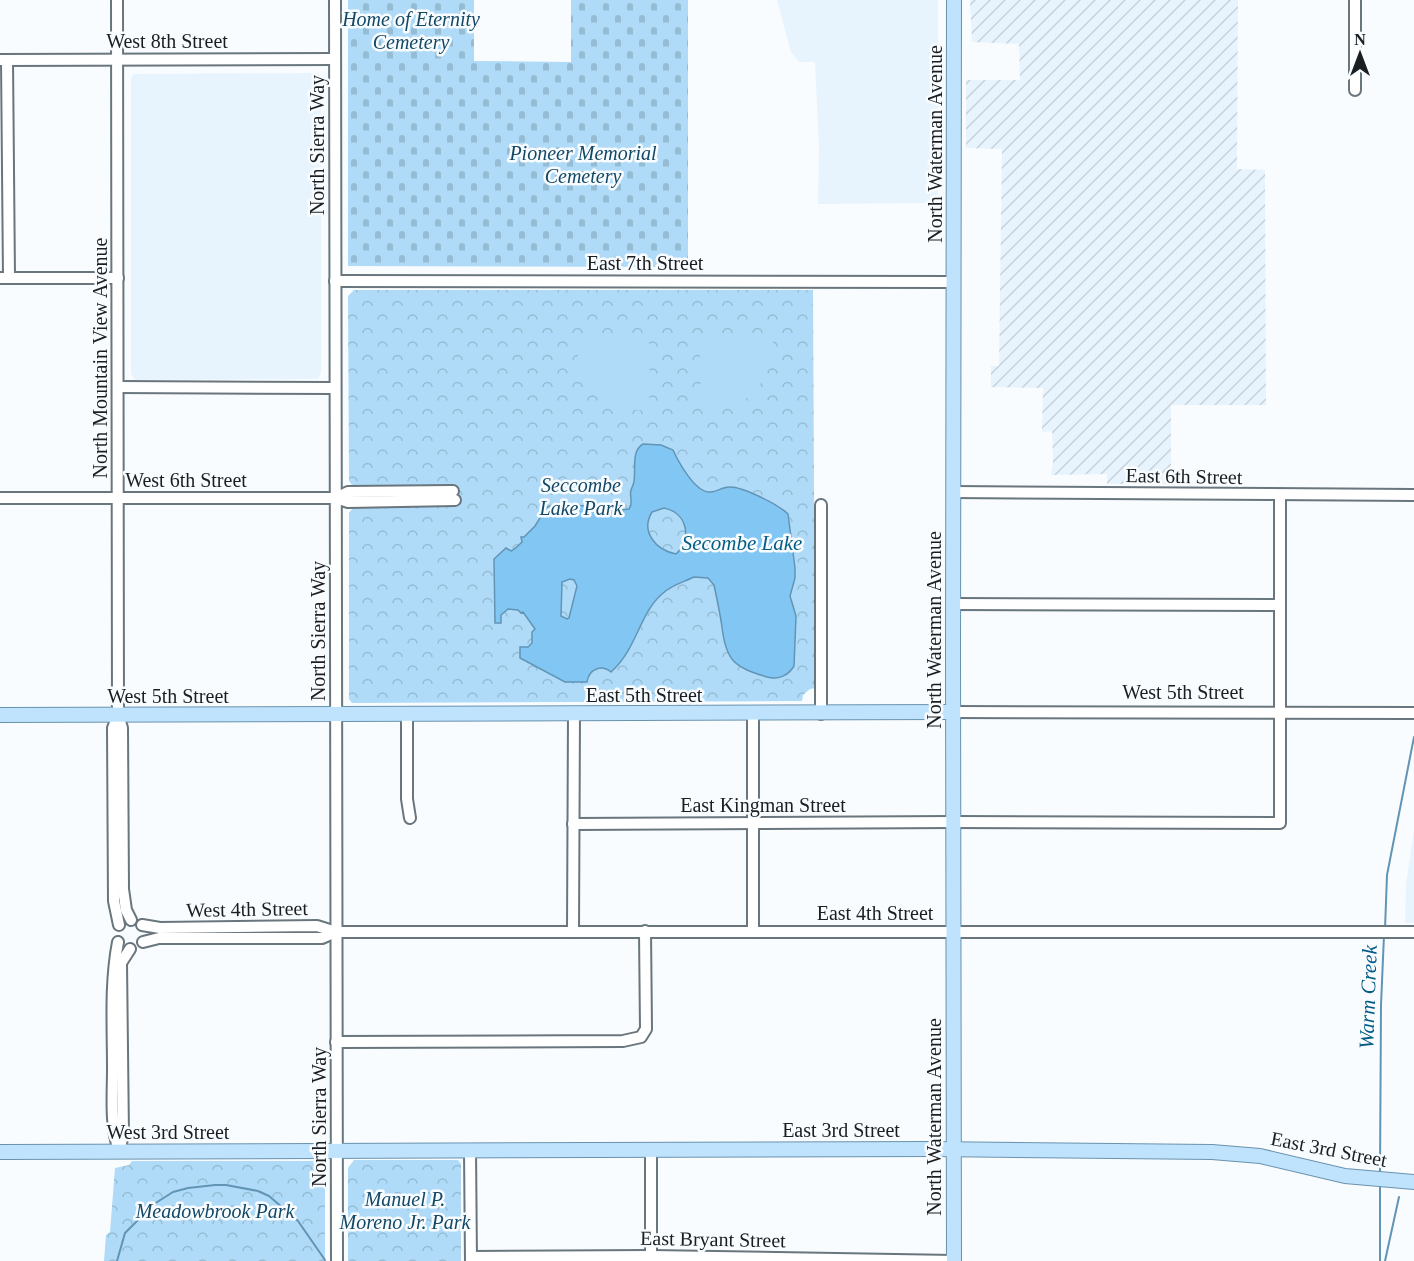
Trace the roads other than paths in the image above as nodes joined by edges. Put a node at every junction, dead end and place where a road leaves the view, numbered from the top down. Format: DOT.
graph roads {
  1 [pos="117,0"];
  2 [pos="335,0"];
  3 [pos="954,0"];
  4 [pos="1355,0"];
  5 [pos="335,59"];
  6 [pos="4,60"];
  7 [pos="117,60"];
  8 [pos="1355,90"];
  9 [pos="5,278"];
  10 [pos="118,278"];
  11 [pos="335,281"];
  12 [pos="954,282"];
  13 [pos="118,387"];
  14 [pos="335,388"];
  15 [pos="953,492"];
  16 [pos="1280,495"];
  17 [pos="1414,495"];
  18 [pos="454,496"];
  19 [pos="0,498"];
  20 [pos="118,498"];
  21 [pos="336,498"];
  22 [pos="821,505"];
  23 [pos="953,604"];
  24 [pos="1280,604"];
  25 [pos="953,712"];
  26 [pos="1280,712"];
  27 [pos="1409,713"];
  28 [pos="574,714"];
  29 [pos="753,714"];
  30 [pos="821,714"];
  31 [pos="0,715"];
  32 [pos="336,715"];
  33 [pos="406,715"];
  34 [pos="118,716"];
  35 [pos="410,818"];
  36 [pos="953,822"];
  37 [pos="753,823"];
  38 [pos="573,824"];
  39 [pos="131,920"];
  40 [pos="119,925"];
  41 [pos="142,926"];
  42 [pos="573,931"];
  43 [pos="645,931"];
  44 [pos="753,931"];
  45 [pos="953,931"];
  46 [pos="336,932"];
  47 [pos="1414,932"];
  48 [pos="118,942"];
  49 [pos="143,942"];
  50 [pos="130,949"];
  51 [pos="336,1042"];
  52 [pos="954,1149"];
  53 [pos="336,1150"];
  54 [pos="470,1150"];
  55 [pos="651,1150"];
  56 [pos="119,1151"];
  57 [pos="0,1152"];
  58 [pos="1414,1182"];
  59 [pos="471,1259"];
  60 [pos="651,1259"];
  61 [pos="337,1261"];
  62 [pos="954,1261"];
  1 -- 7 [label="street, North Mountain View Avenue"];
  2 -- 5 [label="street, North Sierra Way"];
  3 -- 12 [label="main road, North Waterman Avenue"];
  4 -- 8 [label="street"];
  5 -- 7 [label="street, West 8th Street"];
  5 -- 11 [label="street, North Sierra Way"];
  6 -- 7 [label="street, West 8th Street"];
  6 -- 9 [label="street"];
  7 -- 10 [label="street, North Mountain View Avenue"];
  9 -- 10 [label="street"];
  10 -- 13 [label="street, North Mountain View Avenue"];
  11 -- 12 [label="street, East 7th Street"];
  11 -- 14 [label="street, North Sierra Way"];
  12 -- 15 [label="main road, North Waterman Avenue"];
  13 -- 14 [label="street"];
  13 -- 20 [label="street, North Mountain View Avenue"];
  14 -- 21 [label="street, North Sierra Way"];
  15 -- 16 [label="street, East 6th Street"];
  15 -- 23 [label="main road, North Waterman Avenue"];
  16 -- 17 [label="street, East 6th Street"];
  16 -- 24 [label="street"];
  18 -- 21 [label="street"];
  19 -- 20 [label="street, West 6th Street"];
  20 -- 21 [label="street, West 6th Street"];
  20 -- 34 [label="street, North Mountain View Avenue"];
  21 -- 32 [label="street, North Sierra Way"];
  22 -- 30 [label="street"];
  23 -- 24 [label="street"];
  23 -- 25 [label="main road, North Waterman Avenue"];
  24 -- 26 [label="street"];
  25 -- 26 [label="street, West 5th Street"];
  25 -- 30 [label="main road, East 5th Street"];
  25 -- 36 [label="main road, North Waterman Avenue"];
  26 -- 27 [label="street, West 5th Street"];
  26 -- 36 [label="street, East Kingman Street"];
  28 -- 29 [label="main road, East 5th Street"];
  28 -- 33 [label="main road, East 5th Street"];
  28 -- 38 [label="street"];
  29 -- 30 [label="main road, East 5th Street"];
  29 -- 37 [label="street"];
  31 -- 34 [label="main road, West 5th Street"];
  32 -- 33 [label="main road, East 5th Street"];
  32 -- 34 [label="main road, West 5th Street"];
  32 -- 46 [label="street, North Sierra Way"];
  33 -- 35 [label="street"];
  34 -- 39 [label="street, North Mountain View Avenue"];
  34 -- 40 [label="street, North Mountain View Avenue"];
  36 -- 37 [label="street, East Kingman Street"];
  36 -- 45 [label="main road, North Waterman Avenue"];
  37 -- 38 [label="street, East Kingman Street"];
  37 -- 44 [label="street"];
  38 -- 42 [label="street"];
  39 -- 40 [label="street"];
  39 -- 41 [label="street"];
  40 -- 48 [label="street"];
  41 -- 46 [label="street, West 4th Street"];
  41 -- 49 [label="street"];
  42 -- 43 [label="street, East 4th Street"];
  42 -- 46 [label="street, East 4th Street"];
  43 -- 44 [label="street, East 4th Street"];
  43 -- 51 [label="street"];
  44 -- 45 [label="street, East 4th Street"];
  45 -- 47 [label="street, East 4th Street"];
  45 -- 52 [label="main road, North Waterman Avenue"];
  46 -- 49 [label="street, West 4th Street"];
  46 -- 51 [label="street, North Sierra Way"];
  48 -- 50 [label="street"];
  48 -- 56 [label="street"];
  49 -- 50 [label="street"];
  50 -- 56 [label="street"];
  51 -- 53 [label="street, North Sierra Way"];
  52 -- 55 [label="main road, East 3rd Street"];
  52 -- 58 [label="main road, East 3rd Street"];
  52 -- 62 [label="main road, North Waterman Avenue"];
  53 -- 54 [label="main road, East 3rd Street"];
  53 -- 56 [label="main road, West 3rd Street"];
  53 -- 61 [label="street, North Sierra Way"];
  54 -- 55 [label="main road, East 3rd Street"];
  54 -- 59 [label="street"];
  55 -- 60 [label="street"];
  56 -- 57 [label="main road, West 3rd Street"];
  59 -- 60 [label="street, East Bryant Street"];
  60 -- 62 [label="street, East Bryant Street"];
}
